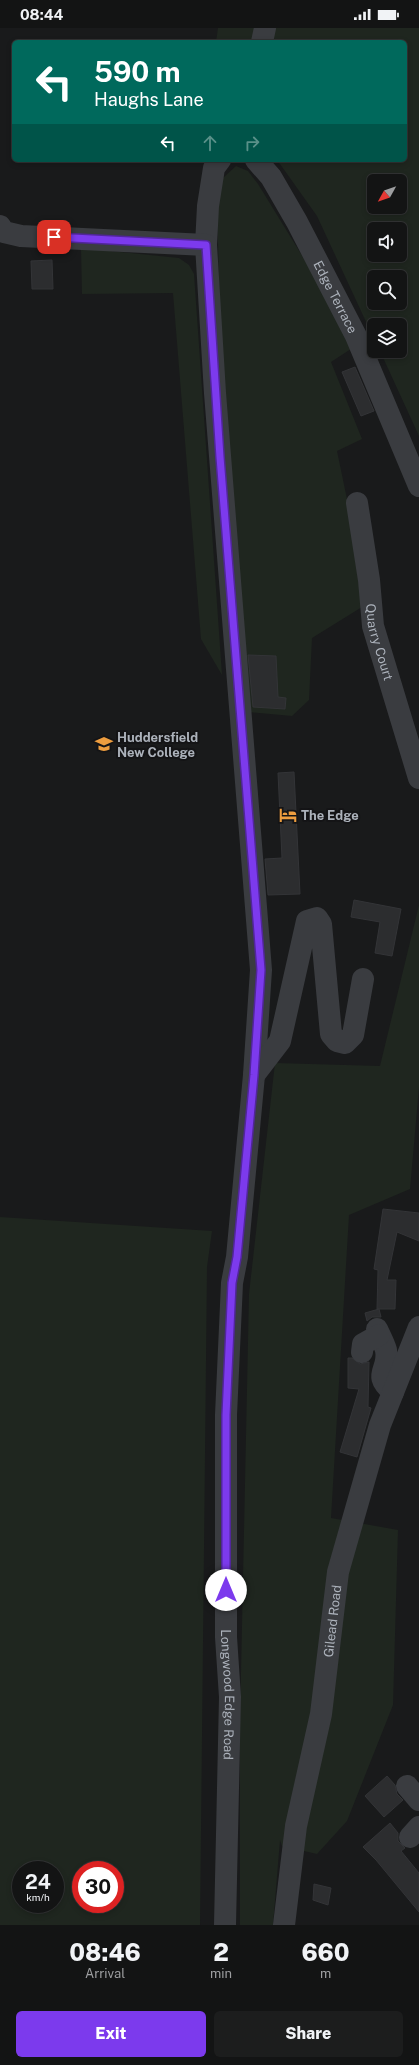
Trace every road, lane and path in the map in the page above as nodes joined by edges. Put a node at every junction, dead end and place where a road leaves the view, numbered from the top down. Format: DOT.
graph roads {
  1 [pos="265,28"];
  2 [pos="262,40"];
  3 [pos="218,162"];
  4 [pos="258,162"];
  5 [pos="0,226"];
  6 [pos="206,245"];
  7 [pos="419,486"];
  8 [pos="357,503"];
  9 [pos="412,732"];
  10 [pos="419,778"];
  11 [pos="363,979"];
  12 [pos="254,1075"];
  13 [pos="419,1326"];
  14 [pos="362,1352"];
  15 [pos="393,1392"];
  16 [pos="225,1925"];
  17 [pos="284,1925"];
  1 -- 2 [label="street"];
  3 -- 6 [label="street, Longwood Edge Road"];
  4 -- 7 [label="street, Edge Terrace"];
  5 -- 6 [label="street"];
  6 -- 12 [label="street, Longwood Edge Road"];
  8 -- 9 [label="street, Quarry Court"];
  9 -- 10 [label="street, Quarry Court"];
  11 -- 12 [label="street"];
  12 -- 16 [label="street, Longwood Edge Road"];
  13 -- 15 [label="street, Gilead Road"];
  14 -- 15 [label="street"];
  15 -- 17 [label="street, Gilead Road"];
}
